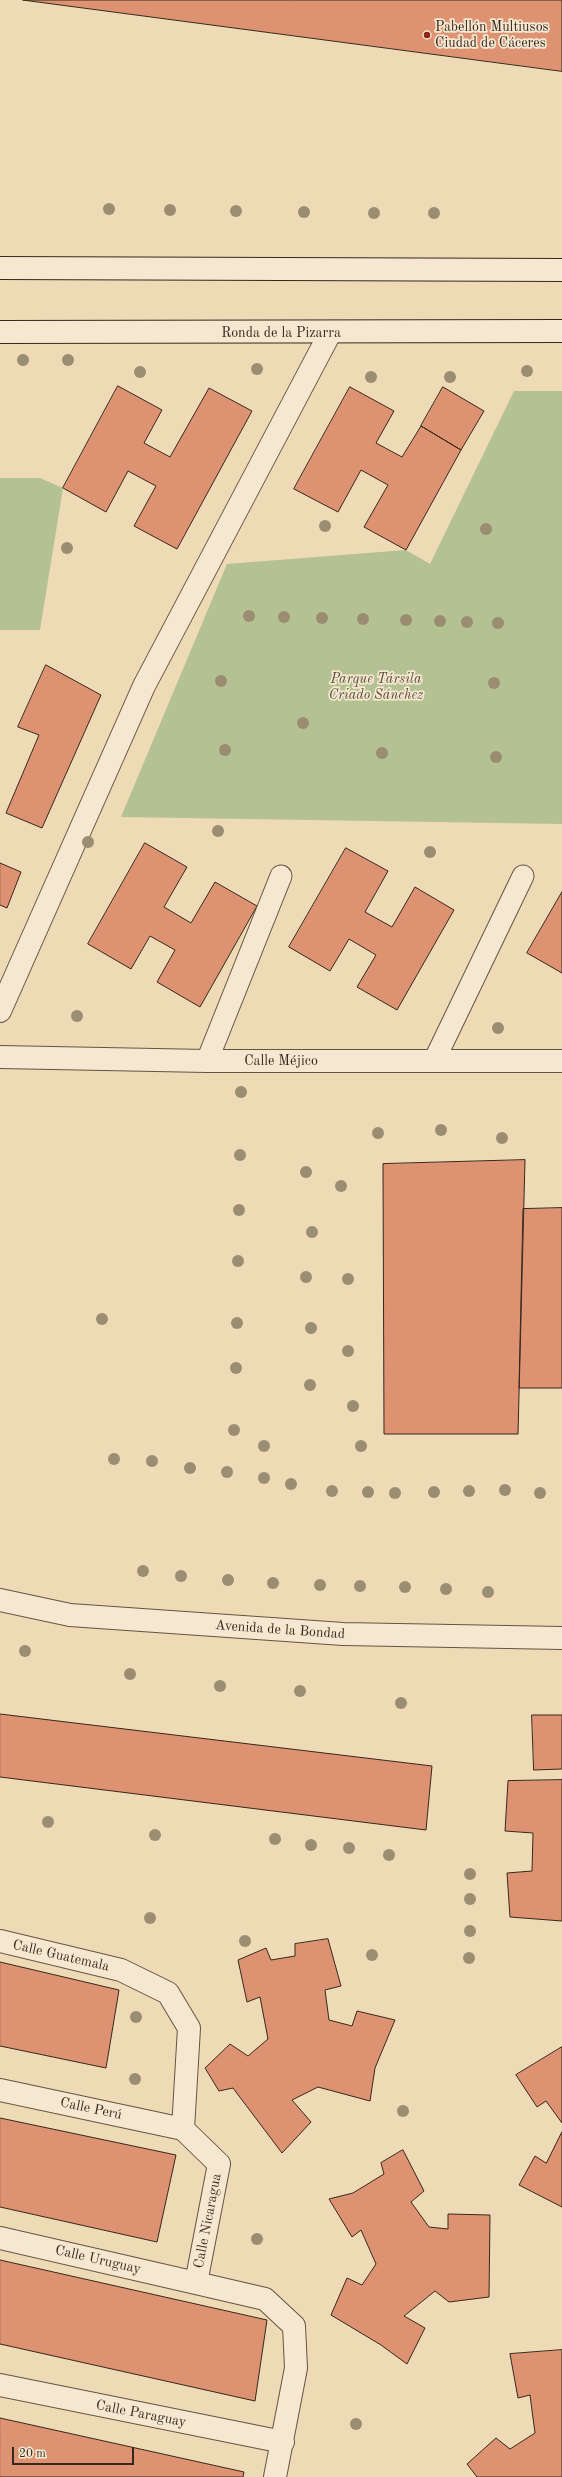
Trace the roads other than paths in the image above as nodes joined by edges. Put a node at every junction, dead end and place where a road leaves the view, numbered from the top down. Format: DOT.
graph roads {
  1 [pos="0,268"];
  2 [pos="562,270"];
  3 [pos="0,332"];
  4 [pos="562,332"];
  5 [pos="330,333"];
  6 [pos="281,876"];
  7 [pos="523,876"];
  8 [pos="0,1011"];
  9 [pos="0,1057"];
  10 [pos="207,1061"];
  11 [pos="434,1061"];
  12 [pos="562,1061"];
  13 [pos="0,1600"];
  14 [pos="562,1638"];
  15 [pos="0,1941"];
  16 [pos="0,2090"];
  17 [pos="183,2129"];
  18 [pos="0,2238"];
  19 [pos="196,2283"];
  20 [pos="0,2385"];
  21 [pos="283,2442"];
  22 [pos="275,2477"];
  1 -- 2 [label="street"];
  3 -- 5 [label="street, Ronda de la Pizarra"];
  4 -- 5 [label="street, Ronda de la Pizarra"];
  5 -- 8 [label="street"];
  6 -- 10 [label="lane"];
  7 -- 11 [label="lane"];
  9 -- 10 [label="street, Calle Méjico"];
  10 -- 11 [label="street, Calle Méjico"];
  11 -- 12 [label="street, Calle Méjico"];
  13 -- 14 [label="street, Avenida de la Bondad"];
  15 -- 17 [label="street, Calle Guatemala"];
  16 -- 17 [label="street, Calle Perú"];
  17 -- 19 [label="street, Calle Nicaragua"];
  18 -- 19 [label="street, Calle Uruguay"];
  19 -- 21 [label="street, Calle Nicaragua"];
  20 -- 21 [label="street, Calle Paraguay"];
  21 -- 22 [label="street, Calle Nicaragua"];
}
